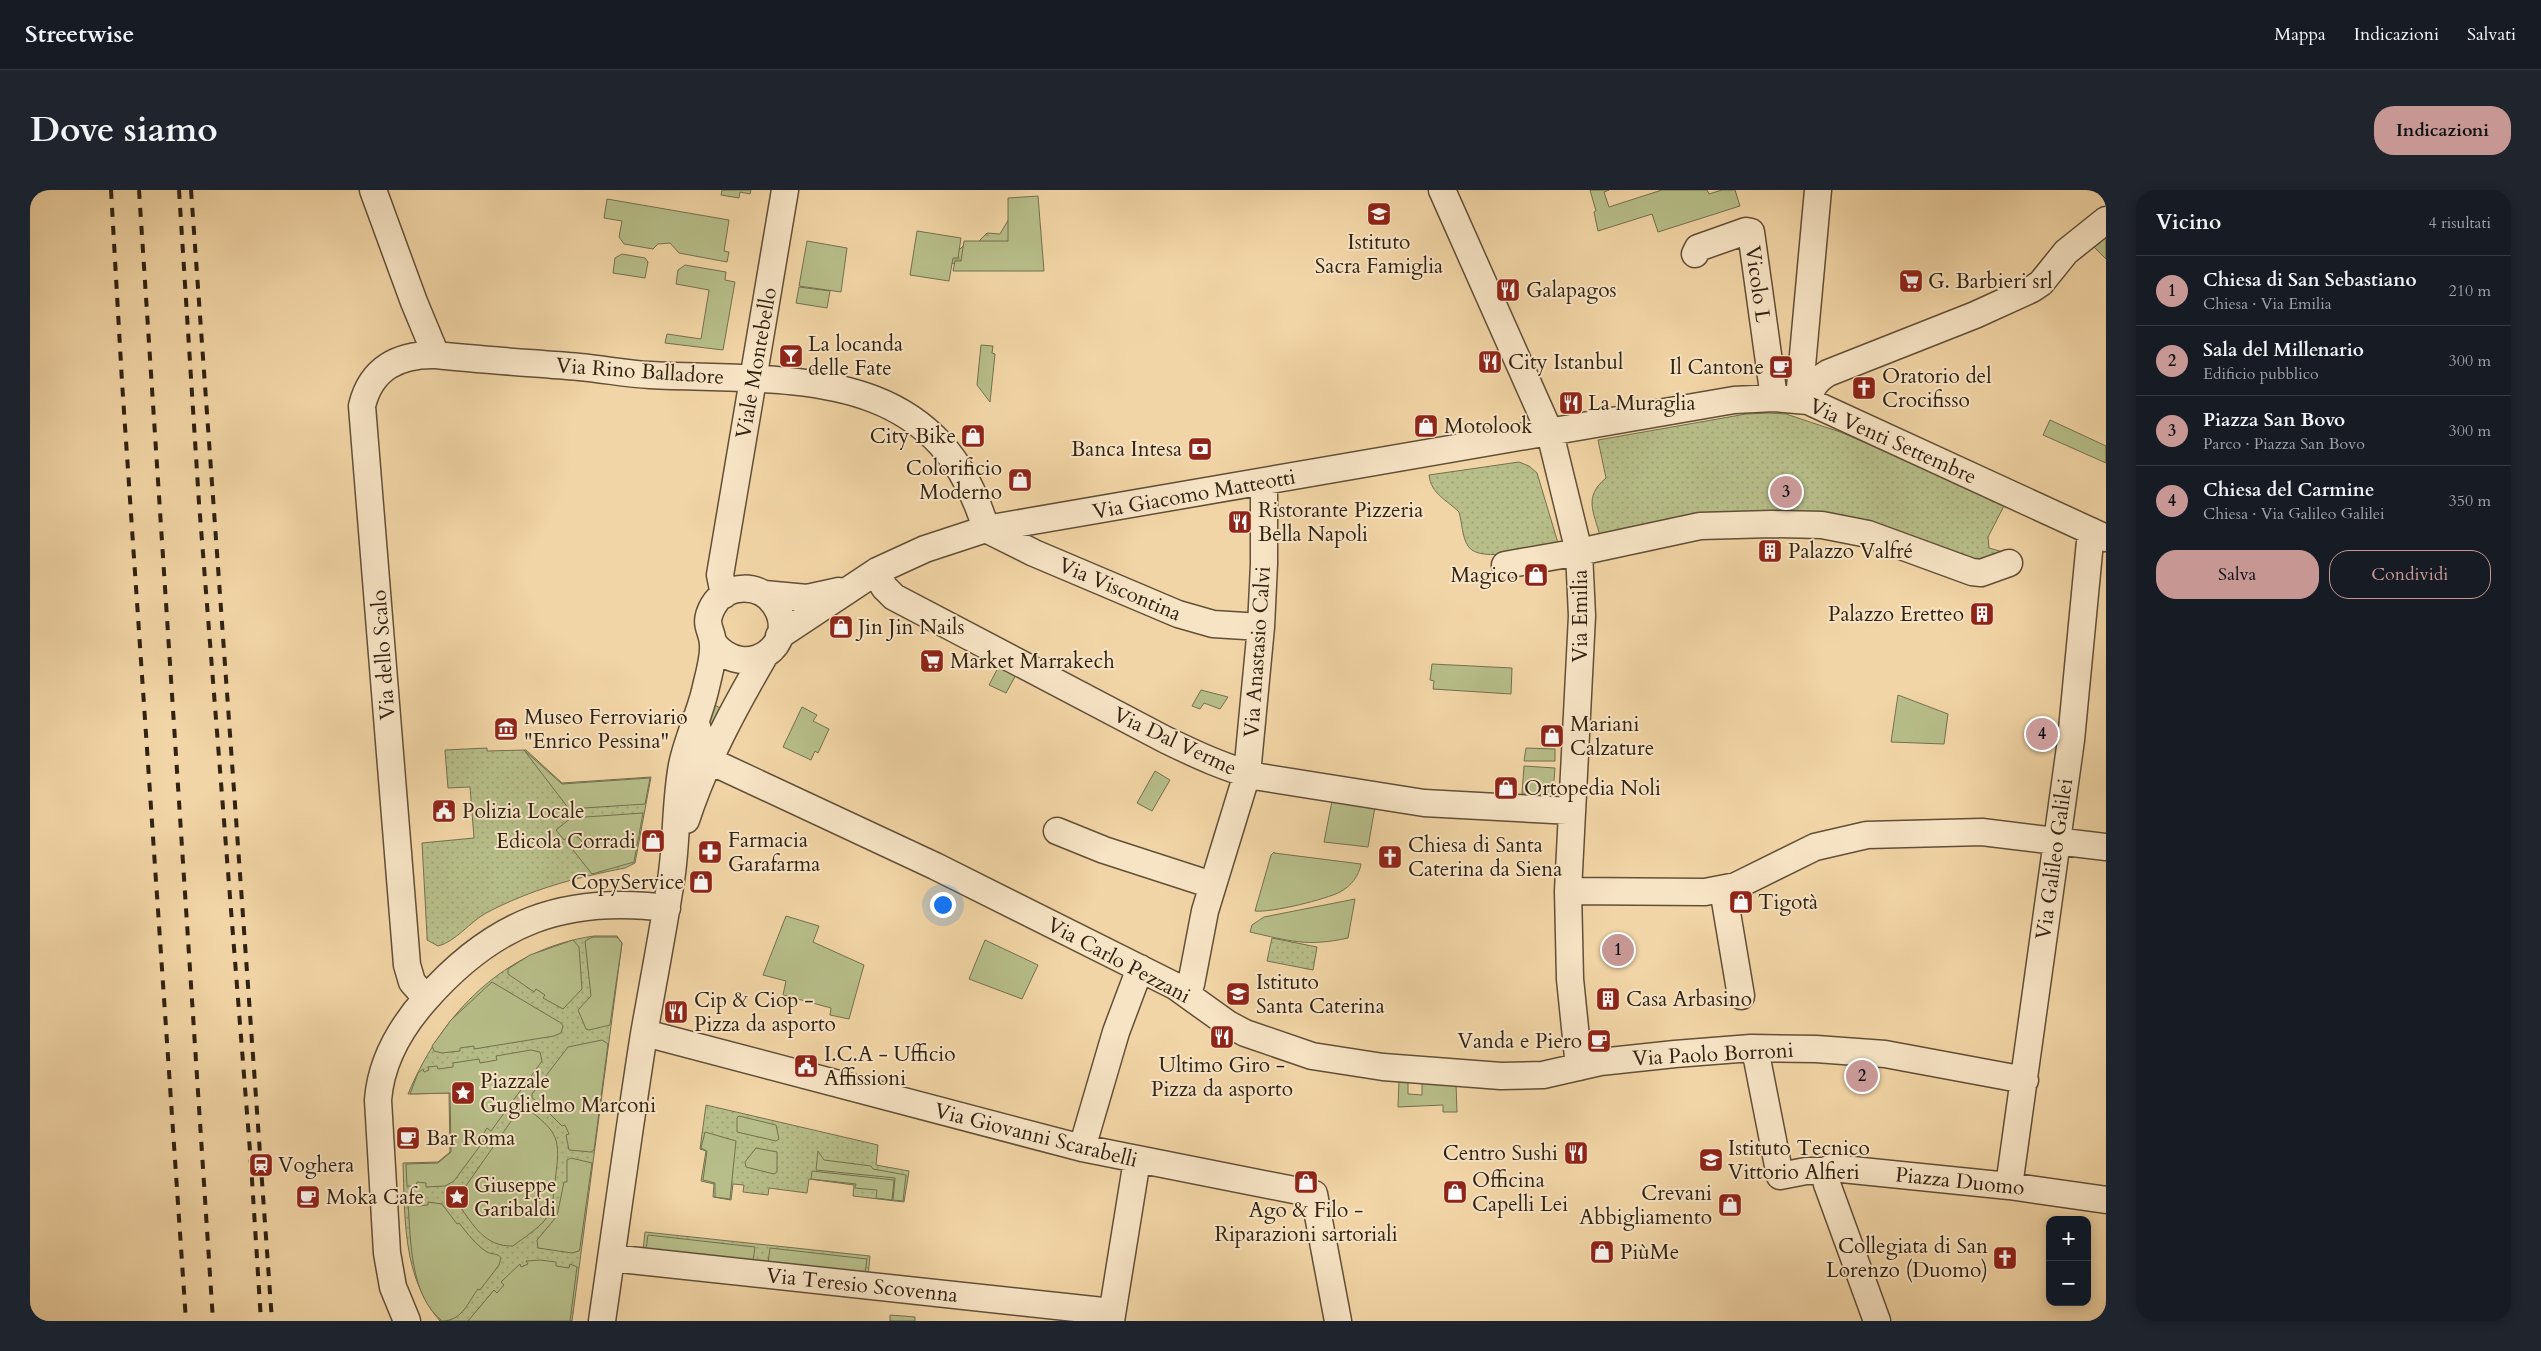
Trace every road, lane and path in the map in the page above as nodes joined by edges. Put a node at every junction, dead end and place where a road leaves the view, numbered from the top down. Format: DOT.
graph roads {
  1 [pos="373,190"];
  2 [pos="785,190"];
  3 [pos="1442,190"];
  4 [pos="1818,190"];
  5 [pos="2106,220"];
  6 [pos="1695,254"];
  7 [pos="436,355"];
  8 [pos="753,379"];
  9 [pos="1774,398"];
  10 [pos="1804,400"];
  11 [pos="1550,433"];
  12 [pos="1264,482"];
  13 [pos="986,529"];
  14 [pos="2098,534"];
  15 [pos="725,542"];
  16 [pos="1579,552"];
  17 [pos="2009,564"];
  18 [pos="1506,565"];
  19 [pos="877,571"];
  20 [pos="849,588"];
  21 [pos="757,591"];
  22 [pos="724,595"];
  23 [pos="1261,627"];
  24 [pos="714,644"];
  25 [pos="772,646"];
  26 [pos="695,720"];
  27 [pos="710,761"];
  28 [pos="1247,774"];
  29 [pos="1572,811"];
  30 [pos="1056,831"];
  31 [pos="2056,840"];
  32 [pos="2106,847"];
  33 [pos="675,854"];
  34 [pos="1212,886"];
  35 [pos="1723,889"];
  36 [pos="1568,890"];
  37 [pos="666,908"];
  38 [pos="1140,968"];
  39 [pos="1186,992"];
  40 [pos="1741,996"];
  41 [pos="426,998"];
  42 [pos="644,1033"];
  43 [pos="1751,1048"];
  44 [pos="1579,1067"];
  45 [pos="2025,1080"];
  46 [pos="1082,1148"];
  47 [pos="1137,1160"];
  48 [pos="1824,1171"];
  49 [pos="2009,1186"];
  50 [pos="2106,1200"];
  51 [pos="611,1258"];
  52 [pos="1112,1316"];
  53 [pos="406,1321"];
  54 [pos="602,1321"];
  55 [pos="1338,1321"];
  56 [pos="1877,1321"];
  1 -- 7 [label="street"];
  2 -- 8 [label="street, Viale Montebello"];
  3 -- 11 [label="street, Via Emilia"];
  4 -- 10 [label="street"];
  5 -- 10 [label="street"];
  6 -- 9 [label="street, Vicolo L"];
  7 -- 8 [label="street, Via Rino Balladore"];
  7 -- 41 [label="street, Via dello Scalo"];
  8 -- 13 [label="street, Via Rino Balladore"];
  8 -- 15 [label="street, Viale Montebello"];
  9 -- 10 [label="street, Via Venti Settembre"];
  9 -- 11 [label="street, Via Venti Settembre"];
  10 -- 14 [label="street, Via Venti Settembre"];
  11 -- 12 [label="street, Via Giacomo Matteotti"];
  11 -- 16 [label="street, Via Emilia"];
  12 -- 13 [label="street, Via Giacomo Matteotti"];
  12 -- 23 [label="street, Via Anastasio Calvi"];
  13 -- 19 [label="street, Via Giacomo Matteotti"];
  13 -- 23 [label="street, Via Viscontina"];
  14 -- 31 [label="street, Via Galileo Galilei"];
  15 -- 21 [label="street, Viale Montebello"];
  15 -- 22 [label="street, Viale Montebello"];
  16 -- 17 [label="street"];
  16 -- 18 [label="street"];
  16 -- 29 [label="street, Via Emilia"];
  19 -- 20 [label="street, Via Giacomo Matteotti"];
  19 -- 28 [label="street, Via Dal Verme"];
  20 -- 21 [label="street, Via Giacomo Matteotti"];
  20 -- 25 [label="street, Via Giacomo Matteotti"];
  21 -- 22 [label="street, Via Giacomo Matteotti"];
  21 -- 25 [label="street"];
  22 -- 24 [label="street, Via Giacomo Matteotti"];
  23 -- 28 [label="street, Via Anastasio Calvi"];
  24 -- 25 [label="street, Via Giacomo Matteotti"];
  24 -- 26 [label="street, Via Giacomo Matteotti"];
  25 -- 27 [label="street, Via Giacomo Matteotti"];
  26 -- 27 [label="street"];
  26 -- 33 [label="street, Via Giacomo Matteotti"];
  27 -- 33 [label="street, Via Giacomo Matteotti"];
  27 -- 38 [label="street, Via Carlo Pezzani"];
  28 -- 29 [label="street, Via Dal Verme"];
  28 -- 34 [label="street, Via Anastasio Calvi"];
  29 -- 36 [label="street, Via Emilia"];
  30 -- 34 [label="street"];
  31 -- 32 [label="street"];
  31 -- 35 [label="street"];
  31 -- 45 [label="street, Via Galileo Galilei"];
  33 -- 37 [label="street, Via Giacomo Matteotti"];
  34 -- 39 [label="street, Via Anastasio Calvi"];
  35 -- 36 [label="street"];
  35 -- 40 [label="street"];
  36 -- 44 [label="street, Via Emilia"];
  37 -- 41 [label="street"];
  37 -- 42 [label="street, Via Giacomo Matteotti"];
  38 -- 39 [label="street, Via Carlo Pezzani"];
  38 -- 46 [label="street"];
  39 -- 44 [label="street, Via Carlo Pezzani"];
  41 -- 53 [label="street"];
  42 -- 46 [label="street, Via Giovanni Scarabelli"];
  42 -- 51 [label="street, Via Giacomo Matteotti"];
  43 -- 44 [label="street, Via Paolo Borroni"];
  43 -- 45 [label="street, Via Paolo Borroni"];
  43 -- 48 [label="street, Piazza Duomo"];
  45 -- 49 [label="street, Via Galileo Galilei"];
  46 -- 47 [label="street, Via Giovanni Scarabelli"];
  47 -- 52 [label="street"];
  47 -- 55 [label="street, Via Giovanni Scarabelli"];
  48 -- 49 [label="street, Piazza Duomo"];
  48 -- 56 [label="street"];
  49 -- 50 [label="street, Piazza Duomo"];
  51 -- 52 [label="street, Via Teresio Scovenna"];
  51 -- 54 [label="street, Via Giacomo Matteotti"];
}
